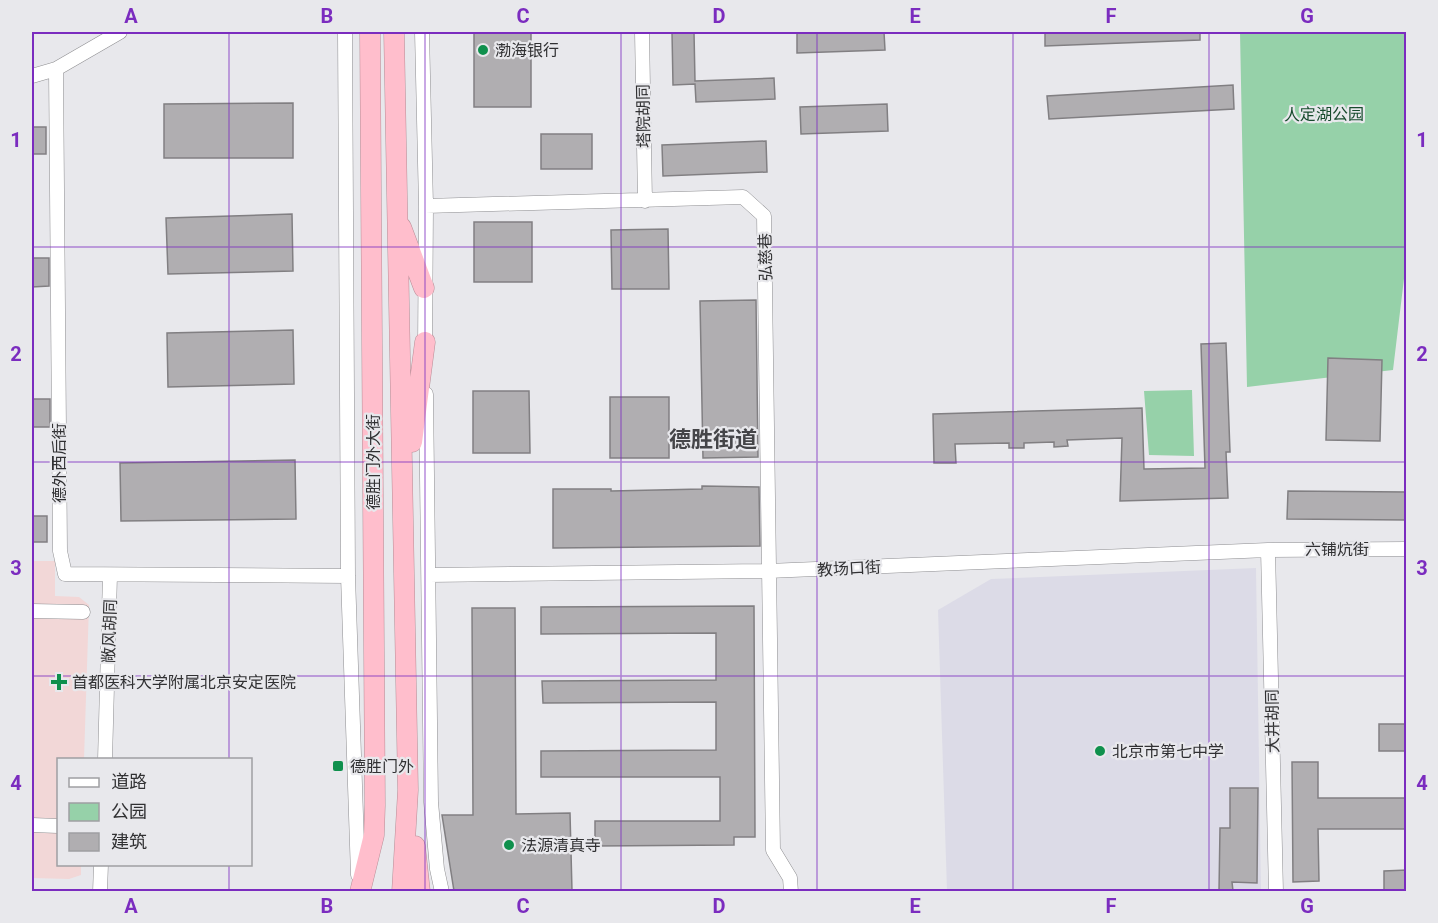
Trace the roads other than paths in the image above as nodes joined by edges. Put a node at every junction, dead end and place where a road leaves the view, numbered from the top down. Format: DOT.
graph roads {
  1 [pos="120,32"];
  2 [pos="345,32"];
  3 [pos="370,32"];
  4 [pos="394,32"];
  5 [pos="422,32"];
  6 [pos="642,32"];
  7 [pos="56,69"];
  8 [pos="32,76"];
  9 [pos="645,201"];
  10 [pos="426,206"];
  11 [pos="396,213"];
  12 [pos="424,288"];
  13 [pos="425,342"];
  14 [pos="404,507"];
  15 [pos="1268,549"];
  16 [pos="1407,549"];
  17 [pos="768,572"];
  18 [pos="110,575"];
  19 [pos="429,575"];
  20 [pos="348,576"];
  21 [pos="32,611"];
  22 [pos="83,612"];
  23 [pos="105,758"];
  24 [pos="408,790"];
  25 [pos="32,825"];
  26 [pos="57,826"];
  27 [pos="101,866"];
  28 [pos="100,891"];
  29 [pos="359,891"];
  30 [pos="402,891"];
  31 [pos="420,891"];
  32 [pos="442,891"];
  33 [pos="791,891"];
  34 [pos="1276,891"];
  1 -- 7 [label="street"];
  2 -- 20 [label="street, 德胜门外大街"];
  3 -- 29 [label="highway, 德胜门外大街"];
  4 -- 11 [label="highway, 德胜门外大街"];
  5 -- 10 [label="street"];
  6 -- 9 [label="street, 塔院胡同"];
  7 -- 8 [label="street"];
  7 -- 18 [label="street, 德外西后街"];
  9 -- 10 [label="street, 弘慈巷"];
  9 -- 17 [label="street, 弘慈巷"];
  10 -- 12 [label="street"];
  11 -- 12 [label="highway"];
  11 -- 14 [label="highway, 德胜门外大街"];
  12 -- 13 [label="street"];
  13 -- 14 [label="highway"];
  13 -- 19 [label="street"];
  14 -- 24 [label="highway, 德胜门外大街"];
  15 -- 16 [label="street, 六铺炕街"];
  15 -- 17 [label="street, 教场口街"];
  15 -- 34 [label="street, 大井胡同"];
  17 -- 19 [label="street, 教场口街"];
  17 -- 33 [label="street, 弘慈巷"];
  18 -- 20 [label="street, 德外西后街"];
  18 -- 23 [label="street, 敞风胡同"];
  19 -- 32 [label="street"];
  20 -- 29 [label="street, 德胜门外大街"];
  21 -- 22 [label="street"];
  24 -- 30 [label="highway"];
  24 -- 31 [label="highway"];
  25 -- 26 [label="street"];
  27 -- 28 [label="street"];
}
